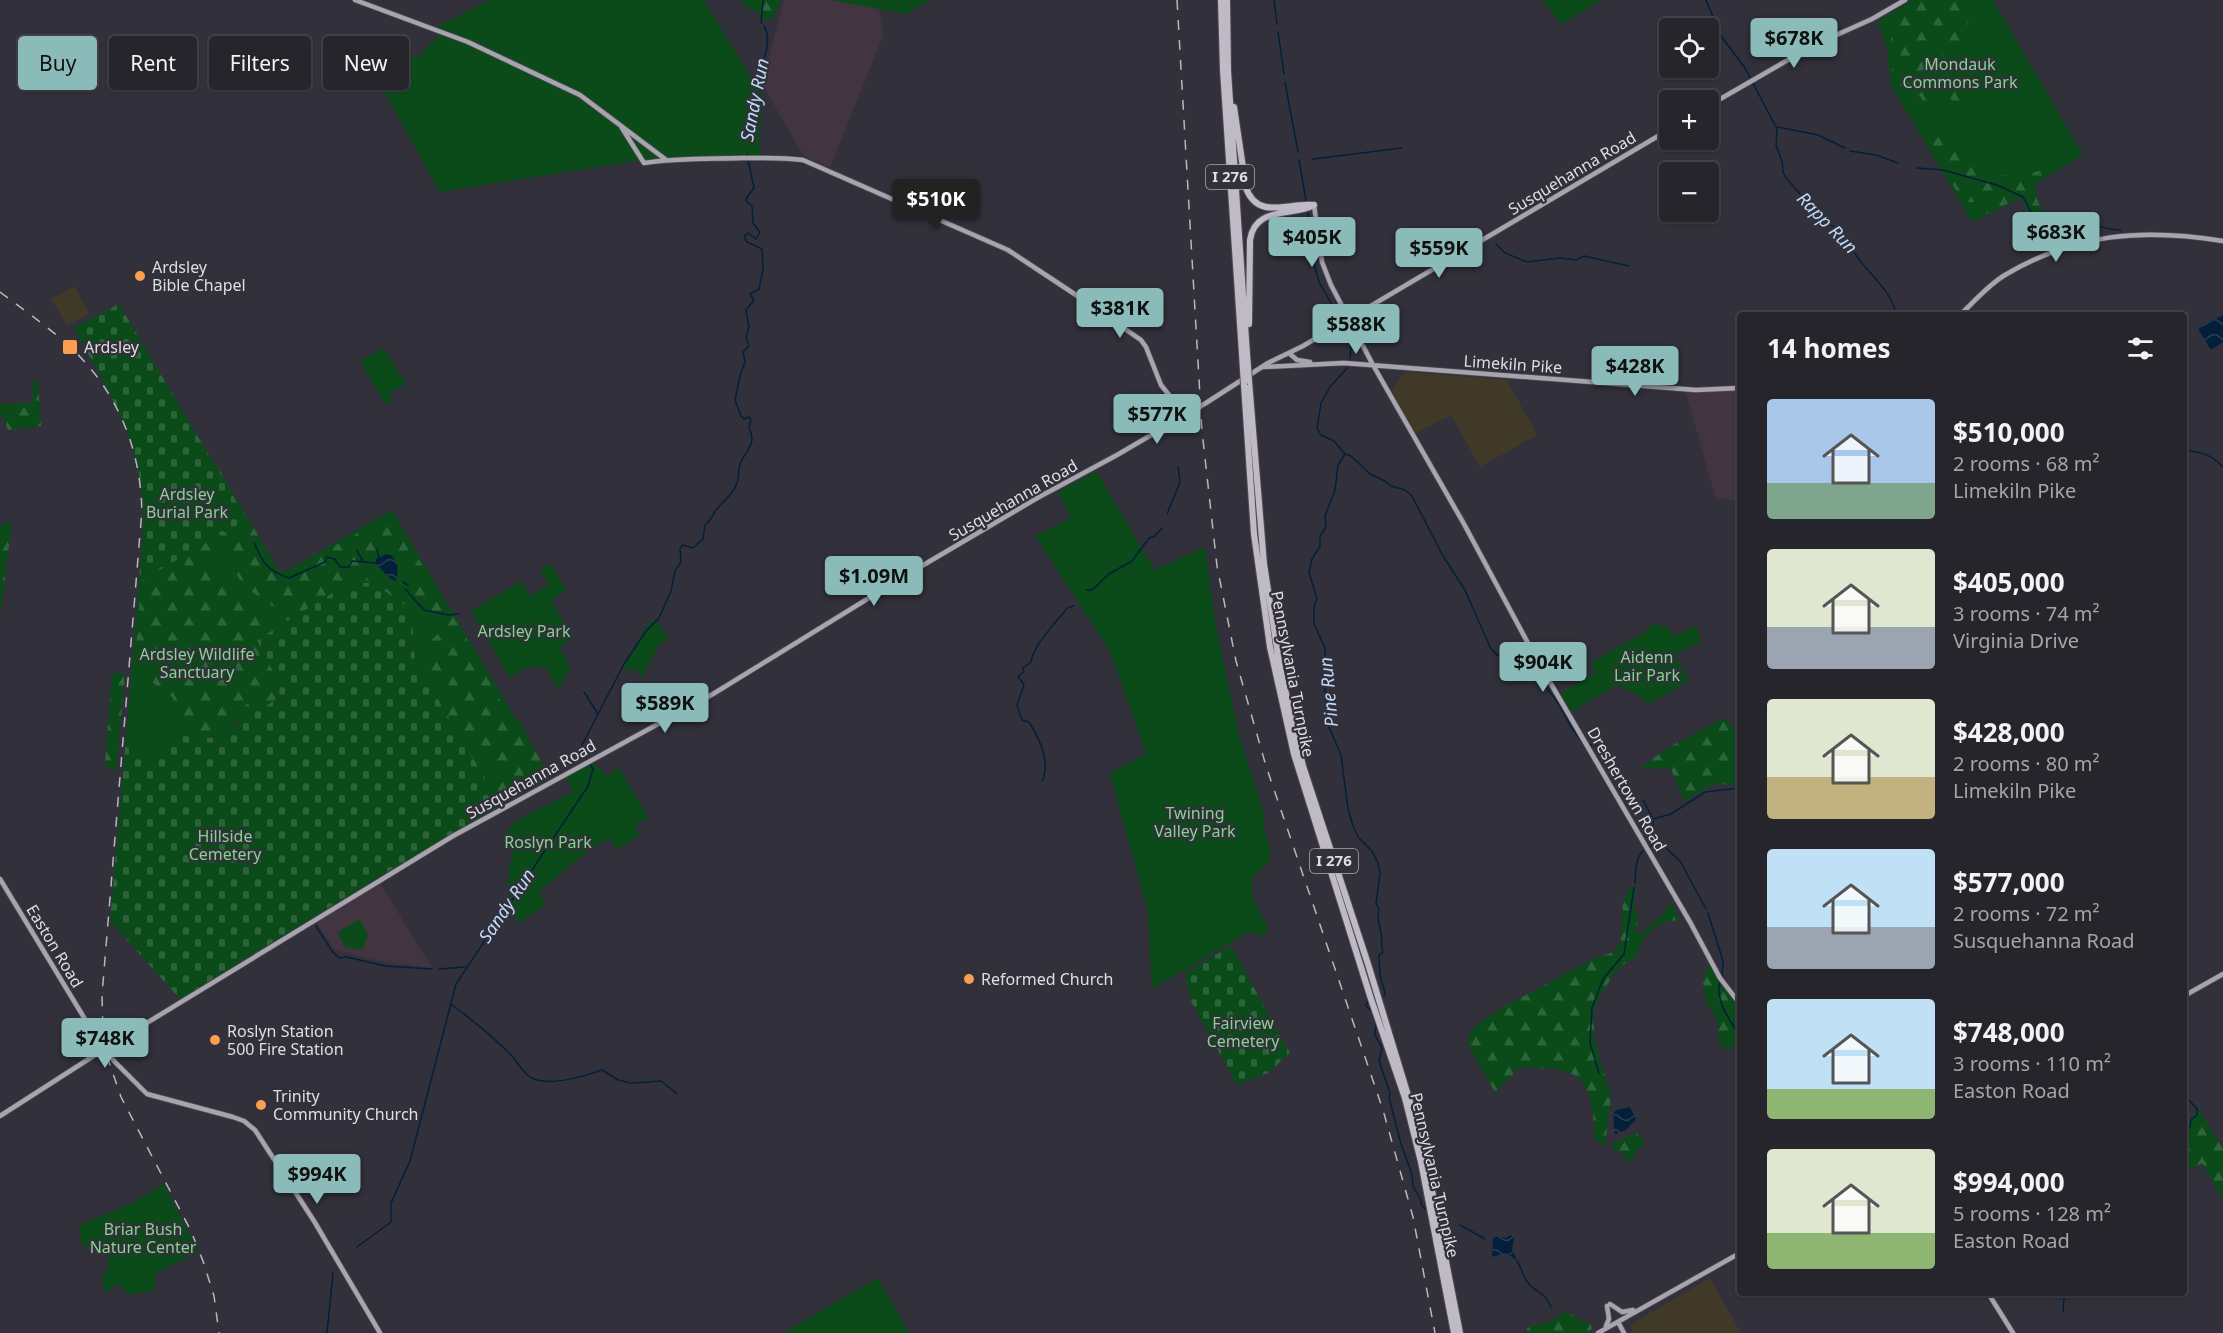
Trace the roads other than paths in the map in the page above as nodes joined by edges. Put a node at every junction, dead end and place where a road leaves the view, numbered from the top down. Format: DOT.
graph roads {
  1 [pos="355,0"];
  2 [pos="1221,0"];
  3 [pos="1227,0"];
  4 [pos="1905,0"];
  5 [pos="1227,44"];
  6 [pos="1719,100"];
  7 [pos="622,128"];
  8 [pos="1659,135"];
  9 [pos="666,160"];
  10 [pos="1314,206"];
  11 [pos="2223,241"];
  12 [pos="1963,312"];
  13 [pos="1349,318"];
  14 [pos="1289,353"];
  15 [pos="1244,354"];
  16 [pos="1304,362"];
  17 [pos="1319,363"];
  18 [pos="1373,365"];
  19 [pos="1282,366"];
  20 [pos="1260,368"];
  21 [pos="1246,383"];
  22 [pos="1737,388"];
  23 [pos="1172,398"];
  24 [pos="1179,401"];
  25 [pos="1199,407"];
  26 [pos="1185,415"];
  27 [pos="0,879"];
  28 [pos="2223,974"];
  29 [pos="2187,994"];
  30 [pos="1737,1000"];
  31 [pos="104,1050"];
  32 [pos="0,1116"];
  33 [pos="1737,1254"];
  34 [pos="1990,1296"];
  35 [pos="1656,1300"];
  36 [pos="1647,1305"];
  37 [pos="1618,1323"];
  38 [pos="380,1333"];
  39 [pos="1454,1333"];
  40 [pos="1460,1333"];
  41 [pos="1598,1333"];
  42 [pos="1604,1333"];
  43 [pos="1624,1333"];
  44 [pos="2013,1333"];
  1 -- 7 [label="main road"];
  2 -- 15 [label="highway, Pennsylvania Turnpike / I 276"];
  3 -- 5 [label="highway, Pennsylvania Turnpike / I 276"];
  4 -- 6 [label="main road"];
  5 -- 10 [label="highway"];
  5 -- 15 [label="highway, Pennsylvania Turnpike / I 276"];
  7 -- 9 [label="main road"];
  7 -- 9 [label="main road"];
  8 -- 13 [label="main road, Susquehanna Road"];
  9 -- 23 [label="main road"];
  10 -- 13 [label="main road, Dreshertown Road"];
  10 -- 15 [label="highway"];
  11 -- 12 [label="main road"];
  13 -- 14 [label="main road, Susquehanna Road"];
  13 -- 18 [label="main road, Dreshertown Road"];
  14 -- 16 [label="main road"];
  14 -- 20 [label="main road, Susquehanna Road"];
  15 -- 21 [label="highway, Pennsylvania Turnpike / I 276, bridge"];
  16 -- 17 [label="main road"];
  16 -- 19 [label="main road"];
  17 -- 18 [label="main road, Limekiln Pike"];
  17 -- 19 [label="main road"];
  18 -- 22 [label="main road, Limekiln Pike"];
  18 -- 30 [label="main road, Dreshertown Road"];
  19 -- 20 [label="main road"];
  20 -- 25 [label="main road, Susquehanna Road"];
  21 -- 39 [label="highway, Pennsylvania Turnpike / I 276"];
  21 -- 40 [label="highway, Pennsylvania Turnpike / I 276"];
  23 -- 24 [label="main road"];
  23 -- 26 [label="main road"];
  24 -- 25 [label="main road"];
  24 -- 26 [label="main road"];
  25 -- 26 [label="main road, Susquehanna Road"];
  26 -- 31 [label="main road, Susquehanna Road"];
  27 -- 31 [label="main road, Easton Road"];
  28 -- 29 [label="main road"];
  31 -- 32 [label="main road, Susquehanna Road"];
  31 -- 38 [label="main road, Easton Road"];
  33 -- 35 [label="main road"];
  34 -- 44 [label="main road"];
  35 -- 36 [label="main road"];
  35 -- 37 [label="main road"];
  36 -- 37 [label="main road"];
  36 -- 41 [label="main road"];
  37 -- 41 [label="main road"];
  37 -- 42 [label="main road"];
  37 -- 43 [label="main road"];
}
